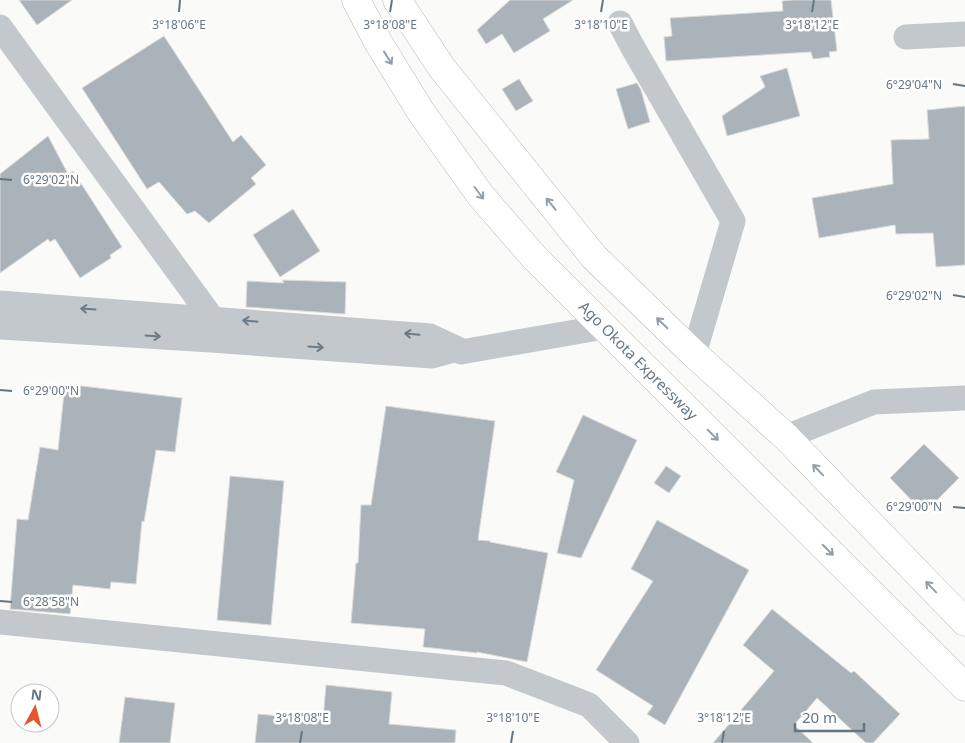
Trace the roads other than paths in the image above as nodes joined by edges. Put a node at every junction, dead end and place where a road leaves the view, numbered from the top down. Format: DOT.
graph roads {
  1 [pos="356,0"];
  2 [pos="397,0"];
  3 [pos="620,23"];
  4 [pos="0,27"];
  5 [pos="965,34"];
  6 [pos="906,37"];
  7 [pos="0,303"];
  8 [pos="0,327"];
  9 [pos="604,327"];
  10 [pos="212,329"];
  11 [pos="694,354"];
  12 [pos="965,398"];
  13 [pos="786,437"];
  14 [pos="0,622"];
  15 [pos="965,622"];
  16 [pos="965,687"];
  17 [pos="627,743"];
  1 -- 9 [label="main road, Ago Okota Expressway, one-way"];
  11 -- 2 [label="main road, one-way"];
  3 -- 11 [label="street"];
  4 -- 10 [label="street"];
  5 -- 6 [label="street"];
  10 -- 7 [label="street, one-way"];
  8 -- 10 [label="street, one-way"];
  9 -- 10 [label="street"];
  9 -- 16 [label="main road, Ago Okota Expressway, one-way"];
  11 -- 13 [label="main road"];
  12 -- 13 [label="street"];
  15 -- 13 [label="main road, one-way"];
  14 -- 17 [label="street"];
}
